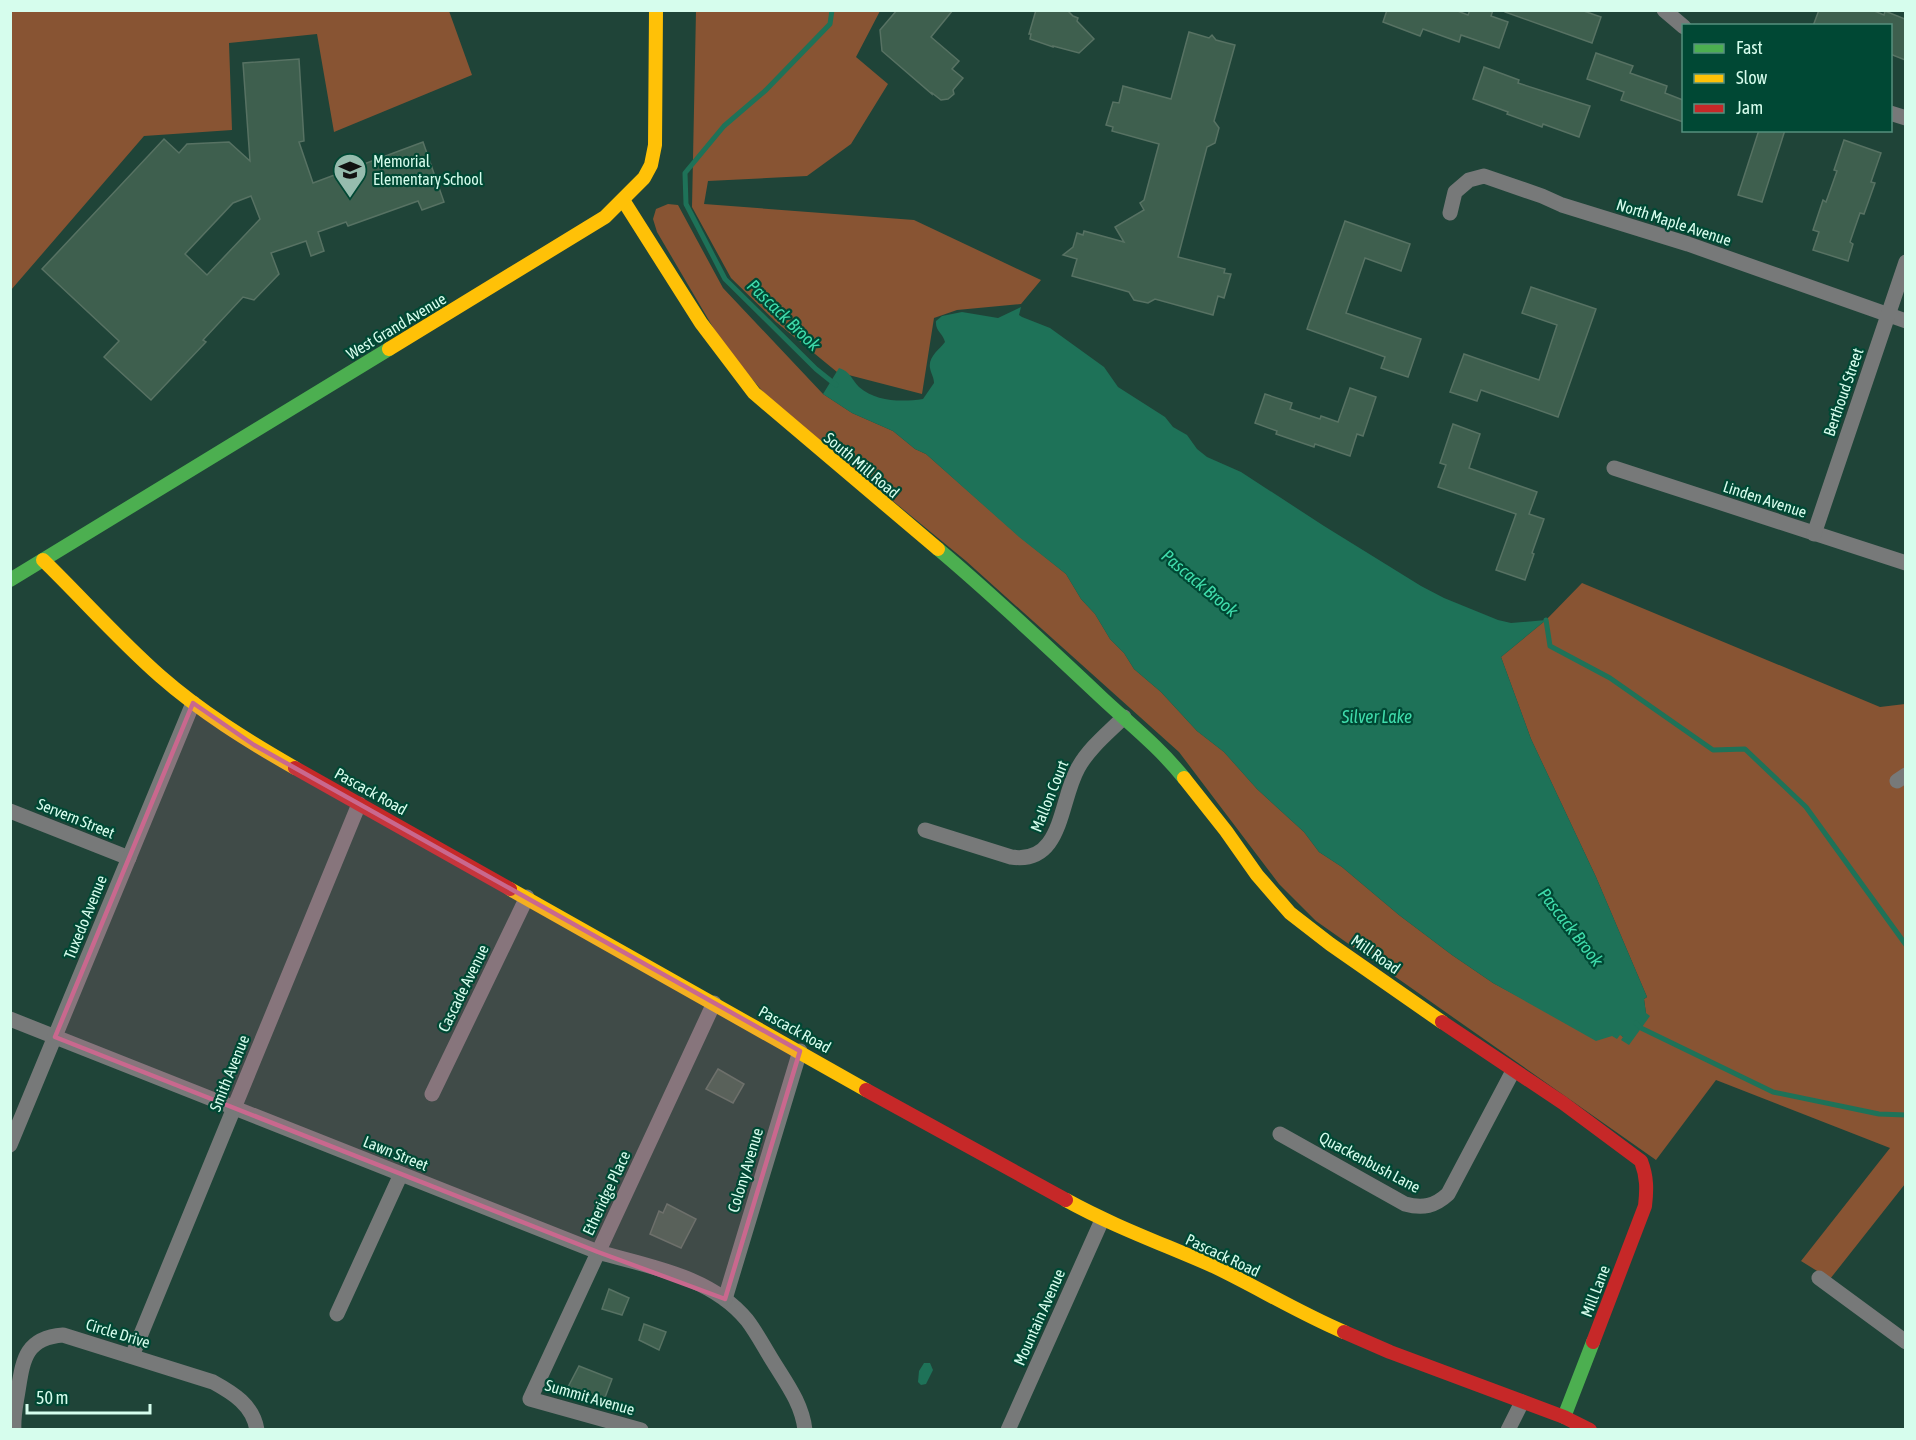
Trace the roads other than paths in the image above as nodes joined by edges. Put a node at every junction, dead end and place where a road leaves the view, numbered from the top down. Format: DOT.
graph roads {
  1 [pos="656,10"];
  2 [pos="1664,10"];
  3 [pos="1682,26"];
  4 [pos="623,200"];
  5 [pos="1450,213"];
  6 [pos="1905,262"];
  7 [pos="1888,315"];
  8 [pos="1905,321"];
  9 [pos="1614,468"];
  10 [pos="1814,534"];
  11 [pos="42,560"];
  12 [pos="1905,563"];
  13 [pos="10,580"];
  14 [pos="193,703"];
  15 [pos="1124,717"];
  16 [pos="359,804"];
  17 [pos="10,811"];
  18 [pos="925,830"];
  19 [pos="129,858"];
  20 [pos="527,897"];
  21 [pos="714,1003"];
  22 [pos="10,1019"];
  23 [pos="55,1037"];
  24 [pos="800,1051"];
  25 [pos="1513,1071"];
  26 [pos="432,1094"];
  27 [pos="234,1108"];
  28 [pos="1280,1134"];
  29 [pos="10,1145"];
  30 [pos="401,1174"];
  31 [pos="1646,1175"];
  32 [pos="1102,1220"];
  33 [pos="598,1252"];
  34 [pos="1819,1278"];
  35 [pos="725,1299"];
  36 [pos="337,1314"];
  37 [pos="1905,1342"];
  38 [pos="132,1356"];
  39 [pos="530,1399"];
  40 [pos="1522,1402"];
  41 [pos="1564,1417"];
  42 [pos="14,1430"];
  43 [pos="257,1430"];
  44 [pos="641,1430"];
  45 [pos="805,1430"];
  46 [pos="1008,1430"];
  47 [pos="1508,1430"];
  48 [pos="1590,1430"];
  1 -- 4 [label="street, West Grand Avenue"];
  2 -- 3 [label="street"];
  4 -- 11 [label="street, West Grand Avenue"];
  4 -- 15 [label="street, South Mill Road"];
  5 -- 7 [label="street, North Maple Avenue"];
  6 -- 7 [label="street, Berthoud Street"];
  7 -- 8 [label="street, North Maple Avenue"];
  7 -- 10 [label="street, Berthoud Street"];
  9 -- 10 [label="street, Linden Avenue"];
  10 -- 12 [label="street, Linden Avenue"];
  11 -- 13 [label="street, West Grand Avenue"];
  11 -- 14 [label="street, Pascack Road"];
  14 -- 16 [label="street, Pascack Road"];
  14 -- 19 [label="street, Tuxedo Avenue"];
  15 -- 18 [label="street, Mallon Court"];
  15 -- 25 [label="street, Mill Road"];
  16 -- 20 [label="street, Pascack Road"];
  16 -- 27 [label="street, Smith Avenue"];
  17 -- 19 [label="street, Servern Street"];
  19 -- 23 [label="street, Tuxedo Avenue"];
  20 -- 21 [label="street, Pascack Road"];
  20 -- 26 [label="street, Cascade Avenue"];
  21 -- 24 [label="street, Pascack Road"];
  21 -- 33 [label="street, Etheridge Place"];
  22 -- 23 [label="street, Lawn Street"];
  23 -- 27 [label="street, Lawn Street"];
  23 -- 29 [label="street, Tuxedo Avenue"];
  24 -- 32 [label="street, Pascack Road"];
  24 -- 35 [label="street, Colony Avenue"];
  25 -- 28 [label="street, Quackenbush Lane"];
  25 -- 31 [label="street, Mill Road"];
  27 -- 30 [label="street, Lawn Street"];
  27 -- 38 [label="street, Smith Avenue"];
  30 -- 33 [label="street, Lawn Street"];
  30 -- 36 [label="street"];
  31 -- 41 [label="street, Mill Lane"];
  32 -- 40 [label="street, Pascack Road"];
  32 -- 46 [label="street, Mountain Avenue"];
  33 -- 35 [label="street, Lawn Street"];
  33 -- 39 [label="street, Etheridge Place"];
  34 -- 37 [label="street"];
  35 -- 45 [label="street, Lawn Street"];
  38 -- 42 [label="street, Circle Drive"];
  38 -- 43 [label="street, Circle Drive"];
  39 -- 44 [label="street, Summit Avenue"];
  40 -- 41 [label="street, Pascack Road"];
  40 -- 47 [label="street"];
  41 -- 48 [label="street, Pascack Road"];
}
